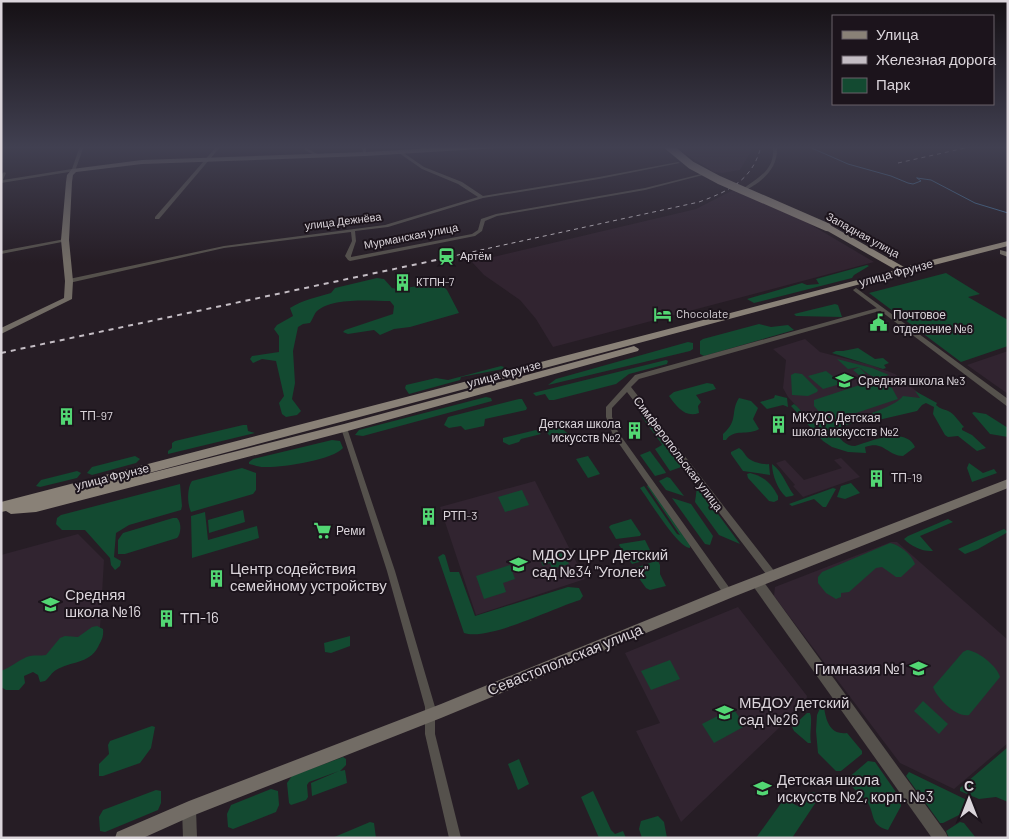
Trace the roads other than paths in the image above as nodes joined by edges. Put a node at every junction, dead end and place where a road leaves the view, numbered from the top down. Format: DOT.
graph roads {
  1 [pos="69,185"];
  2 [pos="186,185"];
  3 [pos="463,185"];
  4 [pos="555,185"];
  5 [pos="656,185"];
  6 [pos="734,185"];
  7 [pos="751,185"];
  8 [pos="746,189"];
  9 [pos="482,197"];
  10 [pos="157,218"];
  11 [pos="353,231"];
  12 [pos="65,240"];
  13 [pos="1008,244"];
  14 [pos="993,247"];
  15 [pos="1006,252"];
  16 [pos="1,253"];
  17 [pos="905,271"];
  18 [pos="913,276"];
  19 [pos="69,281"];
  20 [pos="853,288"];
  21 [pos="881,310"];
  22 [pos="1,331"];
  23 [pos="628,388"];
  24 [pos="1008,404"];
  25 [pos="344,428"];
  26 [pos="1008,483"];
  27 [pos="1,508"];
  28 [pos="772,575"];
  29 [pos="757,582"];
  30 [pos="728,593"];
  31 [pos="430,715"];
  32 [pos="189,809"];
  33 [pos="123,838"];
  34 [pos="190,838"];
  35 [pos="454,838"];
  36 [pos="941,838"];
  1 -- 12 [label="main road"];
  2 -- 10 [label="street"];
  3 -- 9 [label="street"];
  4 -- 9 [label="street, улица Дежнёва"];
  5 -- 11 [label="street, Мурманская улица"];
  6 -- 17 [label="main road, Западная улица, bridge"];
  7 -- 8 [label="street"];
  9 -- 11 [label="street, улица Дежнёва"];
  11 -- 19 [label="street, улица Дежнёва"];
  12 -- 16 [label="street"];
  12 -- 19 [label="main road"];
  13 -- 14 [label="main road, улица Фрунзе"];
  14 -- 15 [label="main road"];
  14 -- 17 [label="main road, улица Фрунзе"];
  15 -- 18 [label="main road, улица Фрунзе"];
  17 -- 18 [label="main road, Западная улица"];
  17 -- 20 [label="main road, улица Фрунзе"];
  18 -- 20 [label="main road, улица Фрунзе"];
  19 -- 22 [label="main road"];
  20 -- 21 [label="street"];
  20 -- 25 [label="main road, улица Фрунзе"];
  20 -- 27 [label="main road, улица Фрунзе"];
  21 -- 23 [label="street"];
  21 -- 24 [label="street"];
  23 -- 28 [label="street, Симферопольская улица"];
  23 -- 30 [label="street, Симферопольская улица"];
  25 -- 27 [label="main road, улица Фрунзе"];
  25 -- 31 [label="street"];
  26 -- 28 [label="main road, Севастопольская улица"];
  28 -- 29 [label="main road, Севастопольская улица"];
  29 -- 30 [label="main road, Севастопольская улица"];
  29 -- 36 [label="street"];
  30 -- 31 [label="main road, Севастопольская улица"];
  31 -- 32 [label="main road, Севастопольская улица"];
  31 -- 35 [label="street"];
  32 -- 33 [label="main road, Севастопольская улица"];
  32 -- 34 [label="street"];
}
